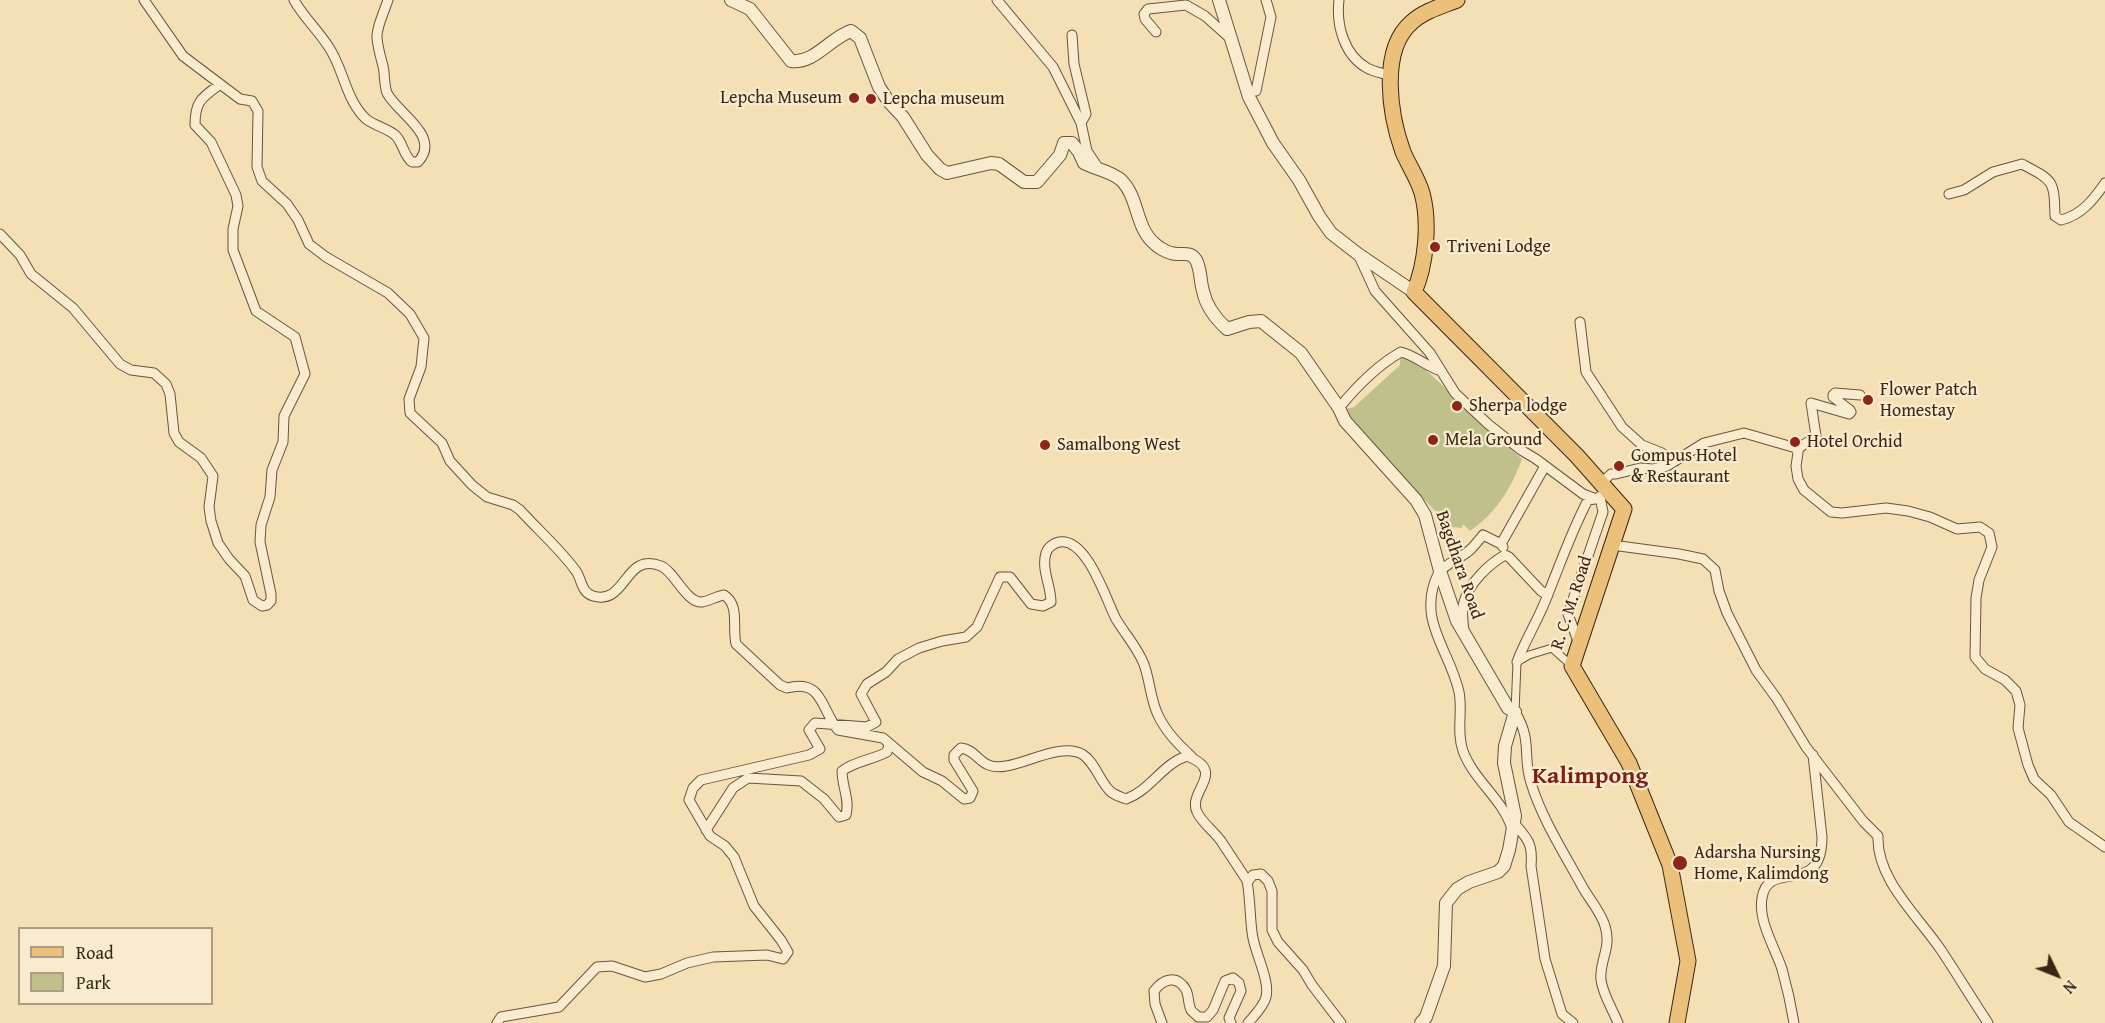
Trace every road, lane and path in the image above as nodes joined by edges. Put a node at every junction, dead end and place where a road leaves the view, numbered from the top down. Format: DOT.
graph roads {
  1 [pos="144,0"];
  2 [pos="294,0"];
  3 [pos="388,0"];
  4 [pos="731,0"];
  5 [pos="997,0"];
  6 [pos="1219,0"];
  7 [pos="1266,0"];
  8 [pos="1339,0"];
  9 [pos="1457,0"];
  10 [pos="1156,33"];
  11 [pos="1072,35"];
  12 [pos="1232,40"];
  13 [pos="1391,76"];
  14 [pos="219,85"];
  15 [pos="1256,91"];
  16 [pos="1081,123"];
  17 [pos="1099,169"];
  18 [pos="2105,183"];
  19 [pos="1949,194"];
  20 [pos="0,234"];
  21 [pos="1358,254"];
  22 [pos="1414,292"];
  23 [pos="1580,322"];
  24 [pos="1441,371"];
  25 [pos="1860,395"];
  26 [pos="1339,408"];
  27 [pos="1798,450"];
  28 [pos="1545,466"];
  29 [pos="1667,466"];
  30 [pos="1601,492"];
  31 [pos="1501,544"];
  32 [pos="1612,545"];
  33 [pos="1509,556"];
  34 [pos="1440,571"];
  35 [pos="1548,595"];
  36 [pos="1465,636"];
  37 [pos="1579,644"];
  38 [pos="1517,662"];
  39 [pos="1572,666"];
  40 [pos="1515,712"];
  41 [pos="834,725"];
  42 [pos="889,744"];
  43 [pos="1813,755"];
  44 [pos="1194,759"];
  45 [pos="1513,827"];
  46 [pos="706,830"];
  47 [pos="2105,847"];
  48 [pos="1248,881"];
  49 [pos="497,1023"];
  50 [pos="1162,1023"];
  51 [pos="1231,1023"];
  52 [pos="1248,1023"];
  53 [pos="1341,1023"];
  54 [pos="1422,1023"];
  55 [pos="1573,1023"];
  56 [pos="1618,1023"];
  57 [pos="1677,1023"];
  58 [pos="1794,1023"];
  59 [pos="1989,1023"];
  1 -- 14 [label="street"];
  2 -- 3 [label="street"];
  4 -- 17 [label="street"];
  5 -- 16 [label="street"];
  6 -- 12 [label="street"];
  7 -- 15 [label="street"];
  8 -- 13 [label="street"];
  9 -- 13 [label="main road"];
  10 -- 12 [label="street"];
  11 -- 16 [label="street"];
  12 -- 21 [label="street"];
  13 -- 22 [label="main road"];
  14 -- 20 [label="street"];
  14 -- 41 [label="street"];
  16 -- 17 [label="street"];
  17 -- 26 [label="street, Bagdhara Road"];
  18 -- 19 [label="street"];
  21 -- 22 [label="street"];
  21 -- 24 [label="street"];
  22 -- 30 [label="main road, R. C. M. Road"];
  23 -- 29 [label="street"];
  24 -- 26 [label="street"];
  24 -- 28 [label="street"];
  25 -- 27 [label="street"];
  26 -- 34 [label="street, Bagdhara Road"];
  27 -- 29 [label="street"];
  27 -- 47 [label="street"];
  28 -- 30 [label="street"];
  28 -- 31 [label="street"];
  29 -- 30 [label="street"];
  30 -- 32 [label="main road, R. C. M. Road"];
  30 -- 35 [label="street"];
  30 -- 37 [label="street"];
  31 -- 33 [label="street"];
  31 -- 34 [label="street"];
  32 -- 37 [label="main road, R. C. M. Road"];
  32 -- 43 [label="street"];
  33 -- 35 [label="street"];
  33 -- 36 [label="street"];
  34 -- 36 [label="street, Bagdhara Road"];
  34 -- 45 [label="street"];
  35 -- 38 [label="street"];
  36 -- 40 [label="street, Bagdhara Road"];
  37 -- 39 [label="main road, R. C. M. Road"];
  38 -- 39 [label="street"];
  38 -- 40 [label="street"];
  39 -- 57 [label="main road, R. C. M. Road"];
  40 -- 45 [label="street"];
  40 -- 56 [label="street"];
  41 -- 42 [label="street"];
  41 -- 44 [label="street"];
  41 -- 46 [label="street"];
  42 -- 44 [label="street"];
  42 -- 46 [label="street"];
  43 -- 58 [label="street"];
  43 -- 59 [label="street"];
  44 -- 48 [label="street"];
  45 -- 54 [label="street"];
  45 -- 55 [label="street"];
  46 -- 49 [label="street"];
  48 -- 52 [label="street"];
  48 -- 53 [label="street"];
  50 -- 51 [label="street"];
}
